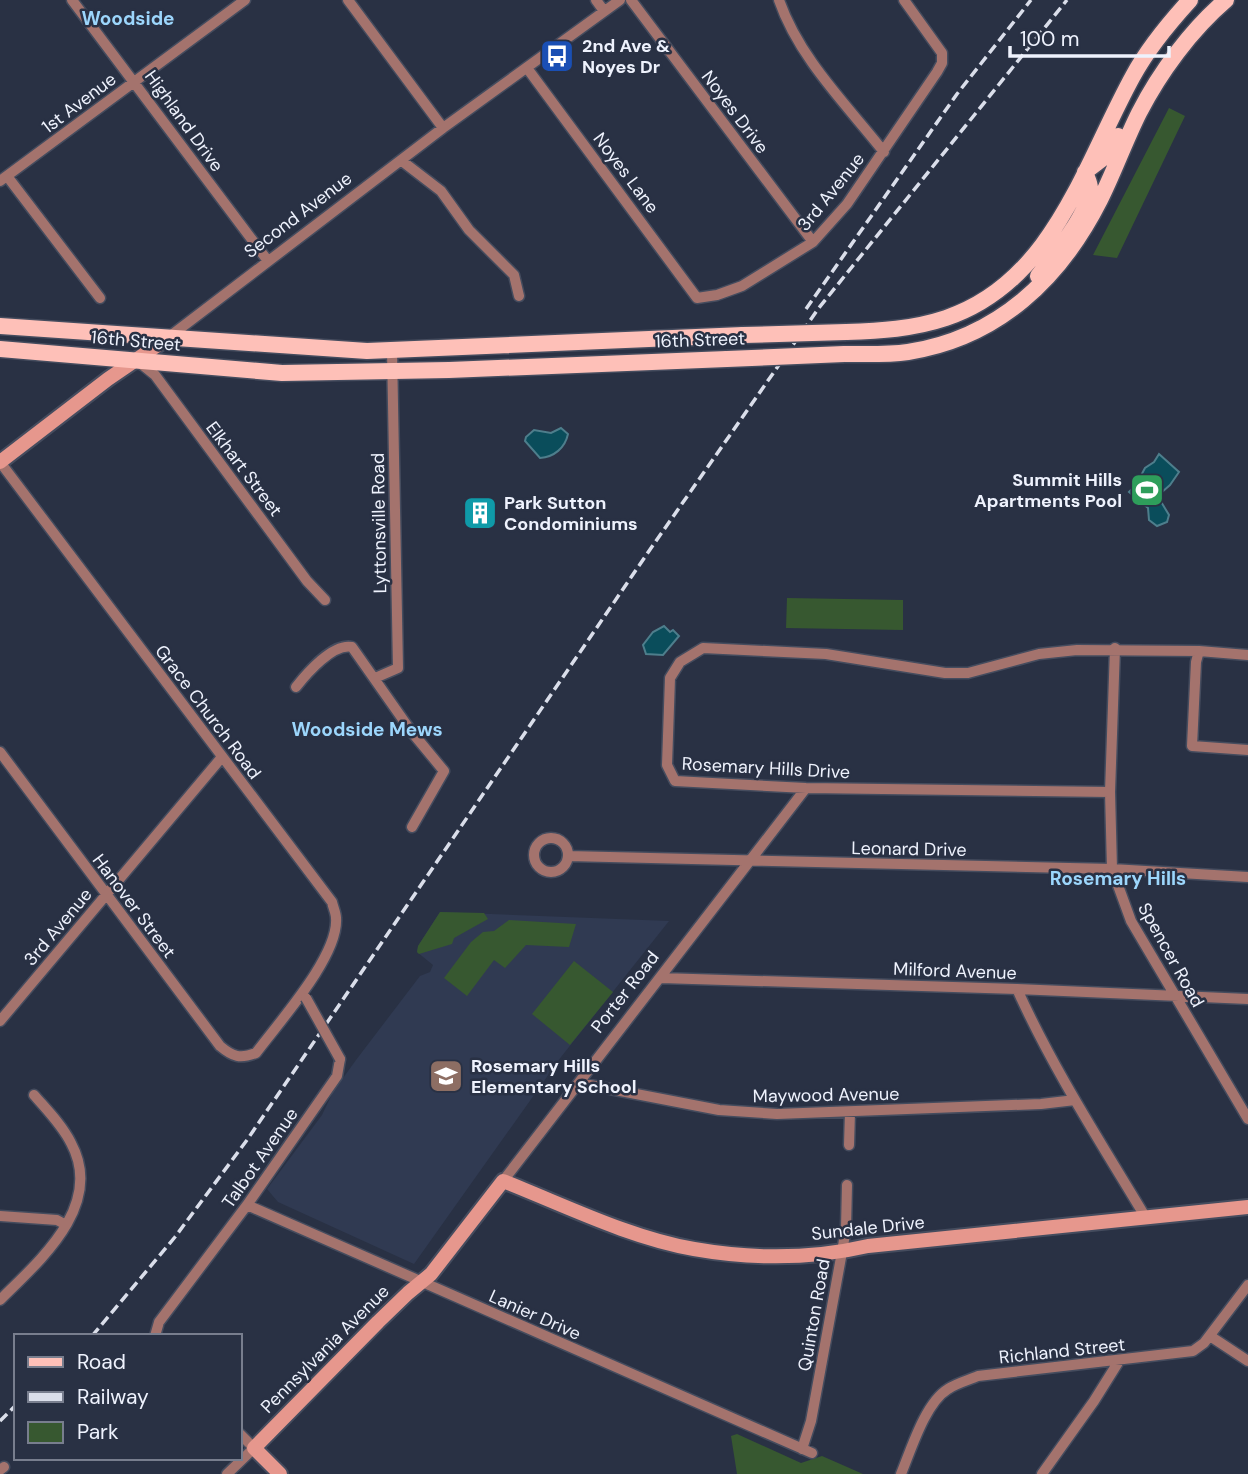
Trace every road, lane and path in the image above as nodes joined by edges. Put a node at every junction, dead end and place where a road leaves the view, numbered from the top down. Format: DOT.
graph roads {
  1 [pos="72,0"];
  2 [pos="245,0"];
  3 [pos="348,0"];
  4 [pos="596,0"];
  5 [pos="620,0"];
  6 [pos="631,0"];
  7 [pos="779,0"];
  8 [pos="904,0"];
  9 [pos="1191,0"];
  10 [pos="1226,0"];
  11 [pos="604,11"];
  12 [pos="527,68"];
  13 [pos="135,81"];
  14 [pos="1152,90"];
  15 [pos="443,128"];
  16 [pos="884,152"];
  17 [pos="402,161"];
  18 [pos="1085,172"];
  19 [pos="3,179"];
  20 [pos="813,242"];
  21 [pos="268,261"];
  22 [pos="1031,293"];
  23 [pos="519,296"];
  24 [pos="100,298"];
  25 [pos="697,298"];
  26 [pos="0,326"];
  27 [pos="168,338"];
  28 [pos="0,349"];
  29 [pos="392,351"];
  30 [pos="136,360"];
  31 [pos="392,372"];
  32 [pos="0,462"];
  33 [pos="326,600"];
  34 [pos="1115,648"];
  35 [pos="1199,651"];
  36 [pos="1248,655"];
  37 [pos="374,678"];
  38 [pos="296,687"];
  39 [pos="1248,750"];
  40 [pos="0,752"];
  41 [pos="222,757"];
  42 [pos="806,789"];
  43 [pos="1110,792"];
  44 [pos="412,827"];
  45 [pos="568,856"];
  46 [pos="748,861"];
  47 [pos="1112,869"];
  48 [pos="1248,877"];
  49 [pos="106,895"];
  50 [pos="661,978"];
  51 [pos="1017,989"];
  52 [pos="304,995"];
  53 [pos="1174,995"];
  54 [pos="1248,999"];
  55 [pos="0,1021"];
  56 [pos="256,1053"];
  57 [pos="579,1083"];
  58 [pos="34,1095"];
  59 [pos="1075,1100"];
  60 [pos="850,1112"];
  61 [pos="1248,1119"];
  62 [pos="849,1145"];
  63 [pos="503,1181"];
  64 [pos="847,1185"];
  65 [pos="247,1205"];
  66 [pos="1248,1206"];
  67 [pos="0,1216"];
  68 [pos="1146,1218"];
  69 [pos="66,1225"];
  70 [pos="842,1252"];
  71 [pos="422,1282"];
  72 [pos="1248,1285"];
  73 [pos="0,1300"];
  74 [pos="156,1334"];
  75 [pos="1210,1336"];
  76 [pos="1118,1361"];
  77 [pos="1248,1361"];
  78 [pos="242,1436"];
  79 [pos="254,1448"];
  80 [pos="807,1451"];
  81 [pos="242,1460"];
  82 [pos="242,1460"];
  83 [pos="227,1474"];
  84 [pos="280,1474"];
  85 [pos="901,1474"];
  86 [pos="1042,1474"];
  1 -- 13 [label="street, Highland Drive"];
  2 -- 13 [label="street, 1st Avenue"];
  3 -- 15 [label="street"];
  4 -- 11 [label="street"];
  5 -- 11 [label="street, Second Avenue"];
  6 -- 20 [label="street, Noyes Drive"];
  7 -- 16 [label="street"];
  8 -- 16 [label="street, 3rd Avenue"];
  9 -- 18 [label="main road, 16th Street"];
  10 -- 14 [label="main road, 16th Street"];
  11 -- 12 [label="street, Second Avenue"];
  12 -- 15 [label="street, Second Avenue"];
  12 -- 25 [label="street, Noyes Lane"];
  13 -- 19 [label="street, 1st Avenue"];
  13 -- 21 [label="street, Highland Drive"];
  14 -- 18 [label="main road"];
  14 -- 22 [label="main road, 16th Street"];
  15 -- 17 [label="street, Second Avenue"];
  16 -- 20 [label="street, 3rd Avenue"];
  17 -- 21 [label="street, Second Avenue"];
  17 -- 23 [label="street"];
  18 -- 22 [label="main road"];
  18 -- 29 [label="main road, 16th Street, bridge"];
  19 -- 24 [label="street"];
  20 -- 25 [label="street, 3rd Avenue"];
  21 -- 27 [label="street, Second Avenue"];
  22 -- 31 [label="main road, 16th Street, bridge"];
  26 -- 27 [label="main road, 16th Street"];
  27 -- 29 [label="main road, 16th Street"];
  27 -- 30 [label="street, Second Avenue"];
  28 -- 30 [label="main road, 16th Street"];
  29 -- 31 [label="street, Lyttonsville Road"];
  30 -- 31 [label="main road, 16th Street"];
  30 -- 32 [label="street, Second Avenue"];
  30 -- 33 [label="street, Elkhart Street"];
  31 -- 37 [label="street, Lyttonsville Road"];
  32 -- 41 [label="street, Grace Church Road"];
  34 -- 35 [label="street, Rosemary Hills Drive"];
  34 -- 42 [label="street, Rosemary Hills Drive"];
  34 -- 43 [label="street"];
  35 -- 36 [label="street, Rosemary Hills Drive"];
  35 -- 39 [label="street"];
  37 -- 38 [label="street"];
  37 -- 44 [label="street"];
  40 -- 49 [label="street, Hanover Street"];
  41 -- 49 [label="street, 3rd Avenue"];
  41 -- 52 [label="street, Grace Church Road"];
  42 -- 43 [label="street, Rosemary Hills Drive"];
  42 -- 46 [label="street, Porter Road"];
  43 -- 47 [label="street, Spencer Road"];
  45 -- 46 [label="street, Leonard Drive"];
  46 -- 47 [label="street, Leonard Drive"];
  46 -- 50 [label="street, Porter Road"];
  47 -- 48 [label="street, Leonard Drive"];
  47 -- 53 [label="street, Spencer Road"];
  49 -- 55 [label="street, 3rd Avenue"];
  49 -- 56 [label="street, Hanover Street"];
  50 -- 51 [label="street, Milford Avenue"];
  50 -- 57 [label="street, Porter Road"];
  51 -- 53 [label="street, Milford Avenue"];
  51 -- 59 [label="street"];
  52 -- 56 [label="street, Grace Church Road"];
  52 -- 65 [label="street, Talbot Avenue, bridge"];
  53 -- 54 [label="street, Milford Avenue"];
  53 -- 61 [label="street, Spencer Road"];
  57 -- 60 [label="street, Maywood Avenue"];
  57 -- 63 [label="street, Porter Road"];
  58 -- 69 [label="street"];
  59 -- 60 [label="street, Maywood Avenue"];
  59 -- 68 [label="street"];
  60 -- 62 [label="street"];
  63 -- 70 [label="street, Sundale Drive"];
  63 -- 71 [label="street, Porter Road"];
  64 -- 70 [label="street, Quinton Road"];
  65 -- 71 [label="street, Lanier Drive"];
  65 -- 74 [label="street, Talbot Avenue"];
  66 -- 68 [label="street, Sundale Drive"];
  67 -- 69 [label="street"];
  68 -- 70 [label="street, Sundale Drive"];
  69 -- 73 [label="street"];
  70 -- 80 [label="street, Quinton Road"];
  71 -- 79 [label="street, Pennsylvania Avenue"];
  71 -- 80 [label="street, Lanier Drive"];
  72 -- 75 [label="street, Richland Street"];
  75 -- 76 [label="street, Richland Street"];
  75 -- 77 [label="street"];
  76 -- 85 [label="street, Richland Street"];
  76 -- 86 [label="street"];
  78 -- 79 [label="street"];
  79 -- 81 [label="street, Pennsylvania Avenue"];
  79 -- 84 [label="street"];
  82 -- 83 [label="street, Pennsylvania Avenue"];
}
